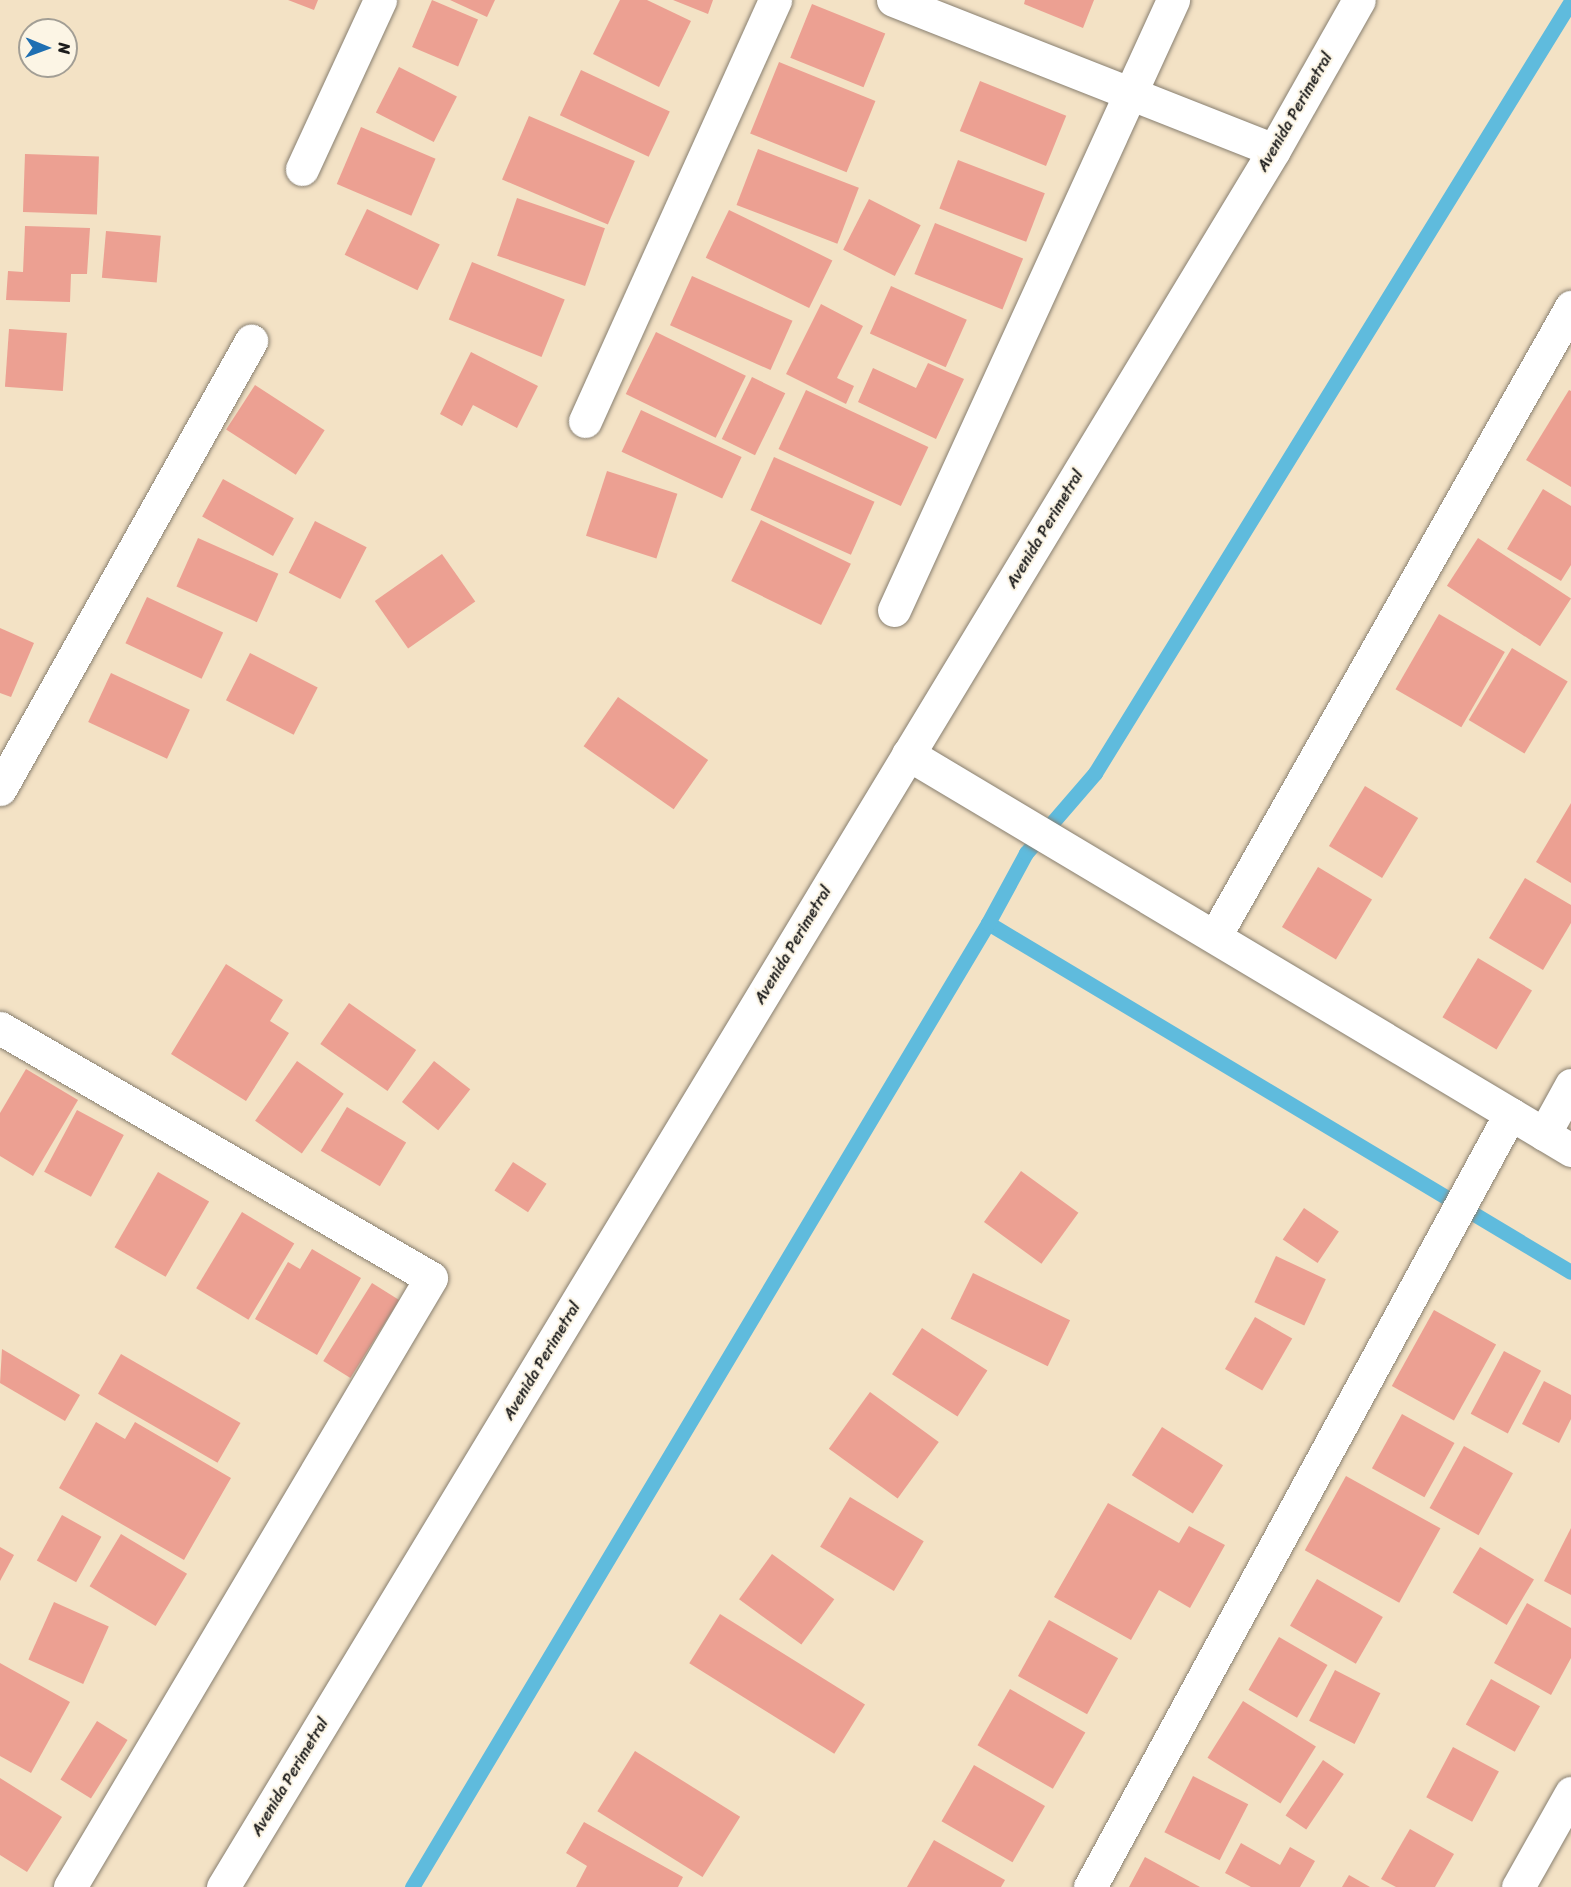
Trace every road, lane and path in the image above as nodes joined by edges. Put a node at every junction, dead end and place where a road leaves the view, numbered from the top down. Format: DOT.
graph roads {
  1 [pos="380,0"];
  2 [pos="775,0"];
  3 [pos="893,0"];
  4 [pos="1173,0"];
  5 [pos="1359,0"];
  6 [pos="1130,95"];
  7 [pos="1274,150"];
  8 [pos="302,169"];
  9 [pos="1571,308"];
  10 [pos="251,341"];
  11 [pos="585,421"];
  12 [pos="894,610"];
  13 [pos="909,754"];
  14 [pos="0,789"];
  15 [pos="1215,936"];
  16 [pos="0,1028"];
  17 [pos="1571,1085"];
  18 [pos="1504,1126"];
  19 [pos="1544,1134"];
  20 [pos="1571,1150"];
  21 [pos="1571,1793"];
  22 [pos="70,1887"];
  23 [pos="223,1887"];
  24 [pos="1090,1887"];
  25 [pos="1518,1887"];
  1 -- 8 [label="street"];
  2 -- 11 [label="street"];
  3 -- 6 [label="street"];
  4 -- 6 [label="street"];
  5 -- 7 [label="street, Avenida Perimetral"];
  6 -- 7 [label="street"];
  6 -- 12 [label="street"];
  7 -- 13 [label="street, Avenida Perimetral"];
  9 -- 15 [label="street"];
  10 -- 14 [label="street"];
  13 -- 15 [label="street"];
  13 -- 23 [label="street, Avenida Perimetral"];
  15 -- 18 [label="street"];
  16 -- 22 [label="street"];
  17 -- 19 [label="street"];
  18 -- 19 [label="street"];
  18 -- 24 [label="street"];
  19 -- 20 [label="street"];
  21 -- 25 [label="street"];
}
